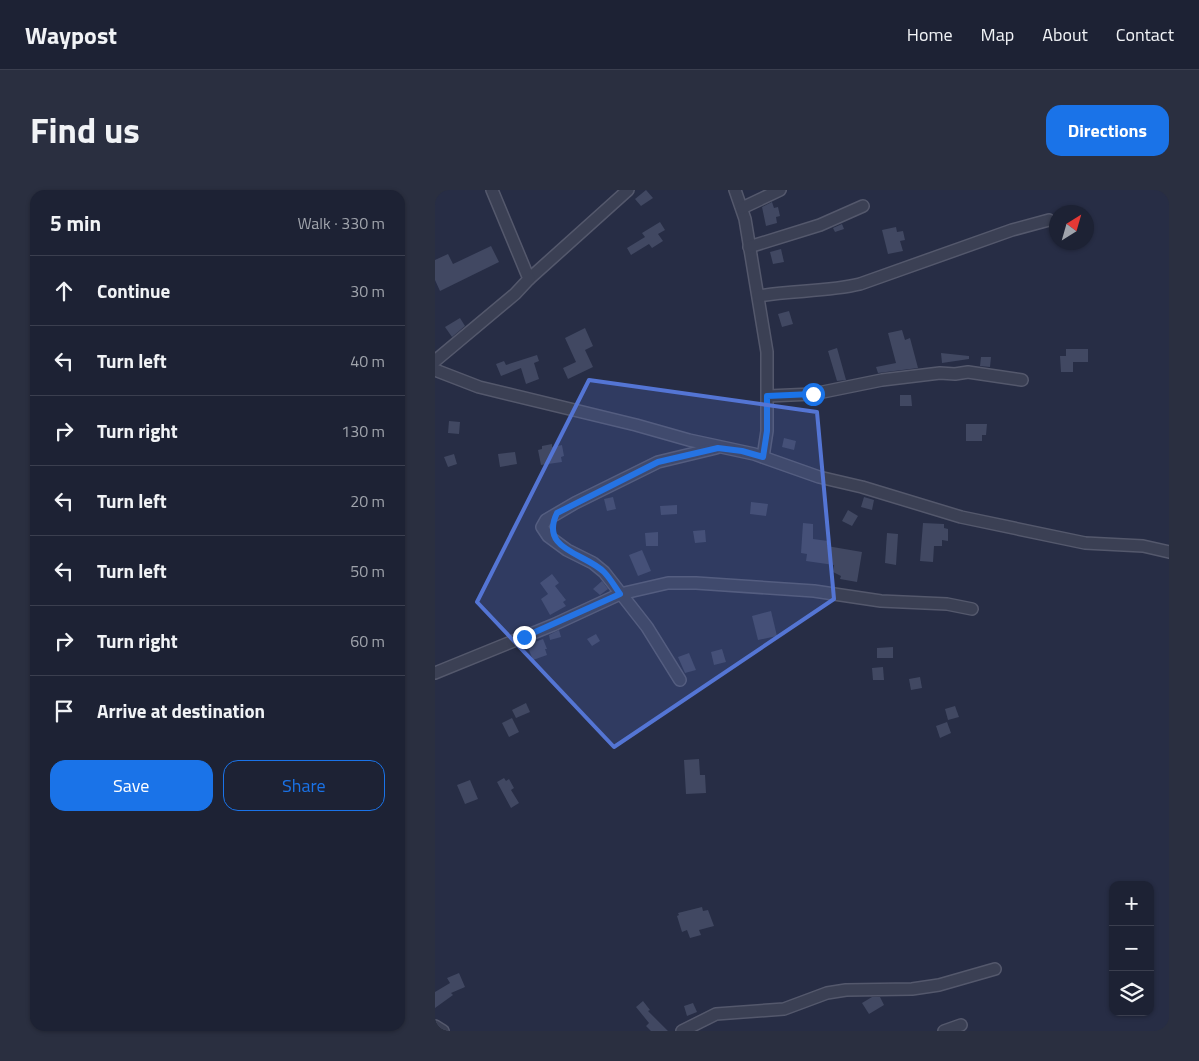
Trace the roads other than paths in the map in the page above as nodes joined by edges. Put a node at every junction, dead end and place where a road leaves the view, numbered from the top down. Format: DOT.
graph roads {
  1 [pos="492,190"];
  2 [pos="628,190"];
  3 [pos="735,190"];
  4 [pos="780,190"];
  5 [pos="863,206"];
  6 [pos="742,208"];
  7 [pos="1049,220"];
  8 [pos="749,247"];
  9 [pos="529,279"];
  10 [pos="759,296"];
  11 [pos="435,361"];
  12 [pos="437,374"];
  13 [pos="1022,380"];
  14 [pos="767,396"];
  15 [pos="718,448"];
  16 [pos="763,457"];
  17 [pos="1169,552"];
  18 [pos="620,594"];
  19 [pos="972,609"];
  20 [pos="435,673"];
  21 [pos="680,680"];
  22 [pos="995,969"];
  23 [pos="961,1025"];
  24 [pos="435,1026"];
  25 [pos="443,1031"];
  26 [pos="682,1031"];
  27 [pos="944,1031"];
  1 -- 9 [label="street"];
  2 -- 9 [label="street"];
  3 -- 6 [label="street"];
  4 -- 6 [label="street"];
  5 -- 8 [label="street"];
  6 -- 8 [label="street"];
  7 -- 10 [label="street"];
  8 -- 10 [label="street"];
  9 -- 11 [label="street"];
  10 -- 14 [label="street"];
  12 -- 15 [label="street"];
  13 -- 14 [label="street"];
  14 -- 16 [label="street"];
  15 -- 16 [label="street"];
  15 -- 18 [label="street"];
  16 -- 17 [label="street"];
  18 -- 19 [label="street"];
  18 -- 20 [label="street"];
  18 -- 21 [label="street"];
  22 -- 26 [label="street"];
  23 -- 27 [label="street"];
  24 -- 25 [label="street"];
}
